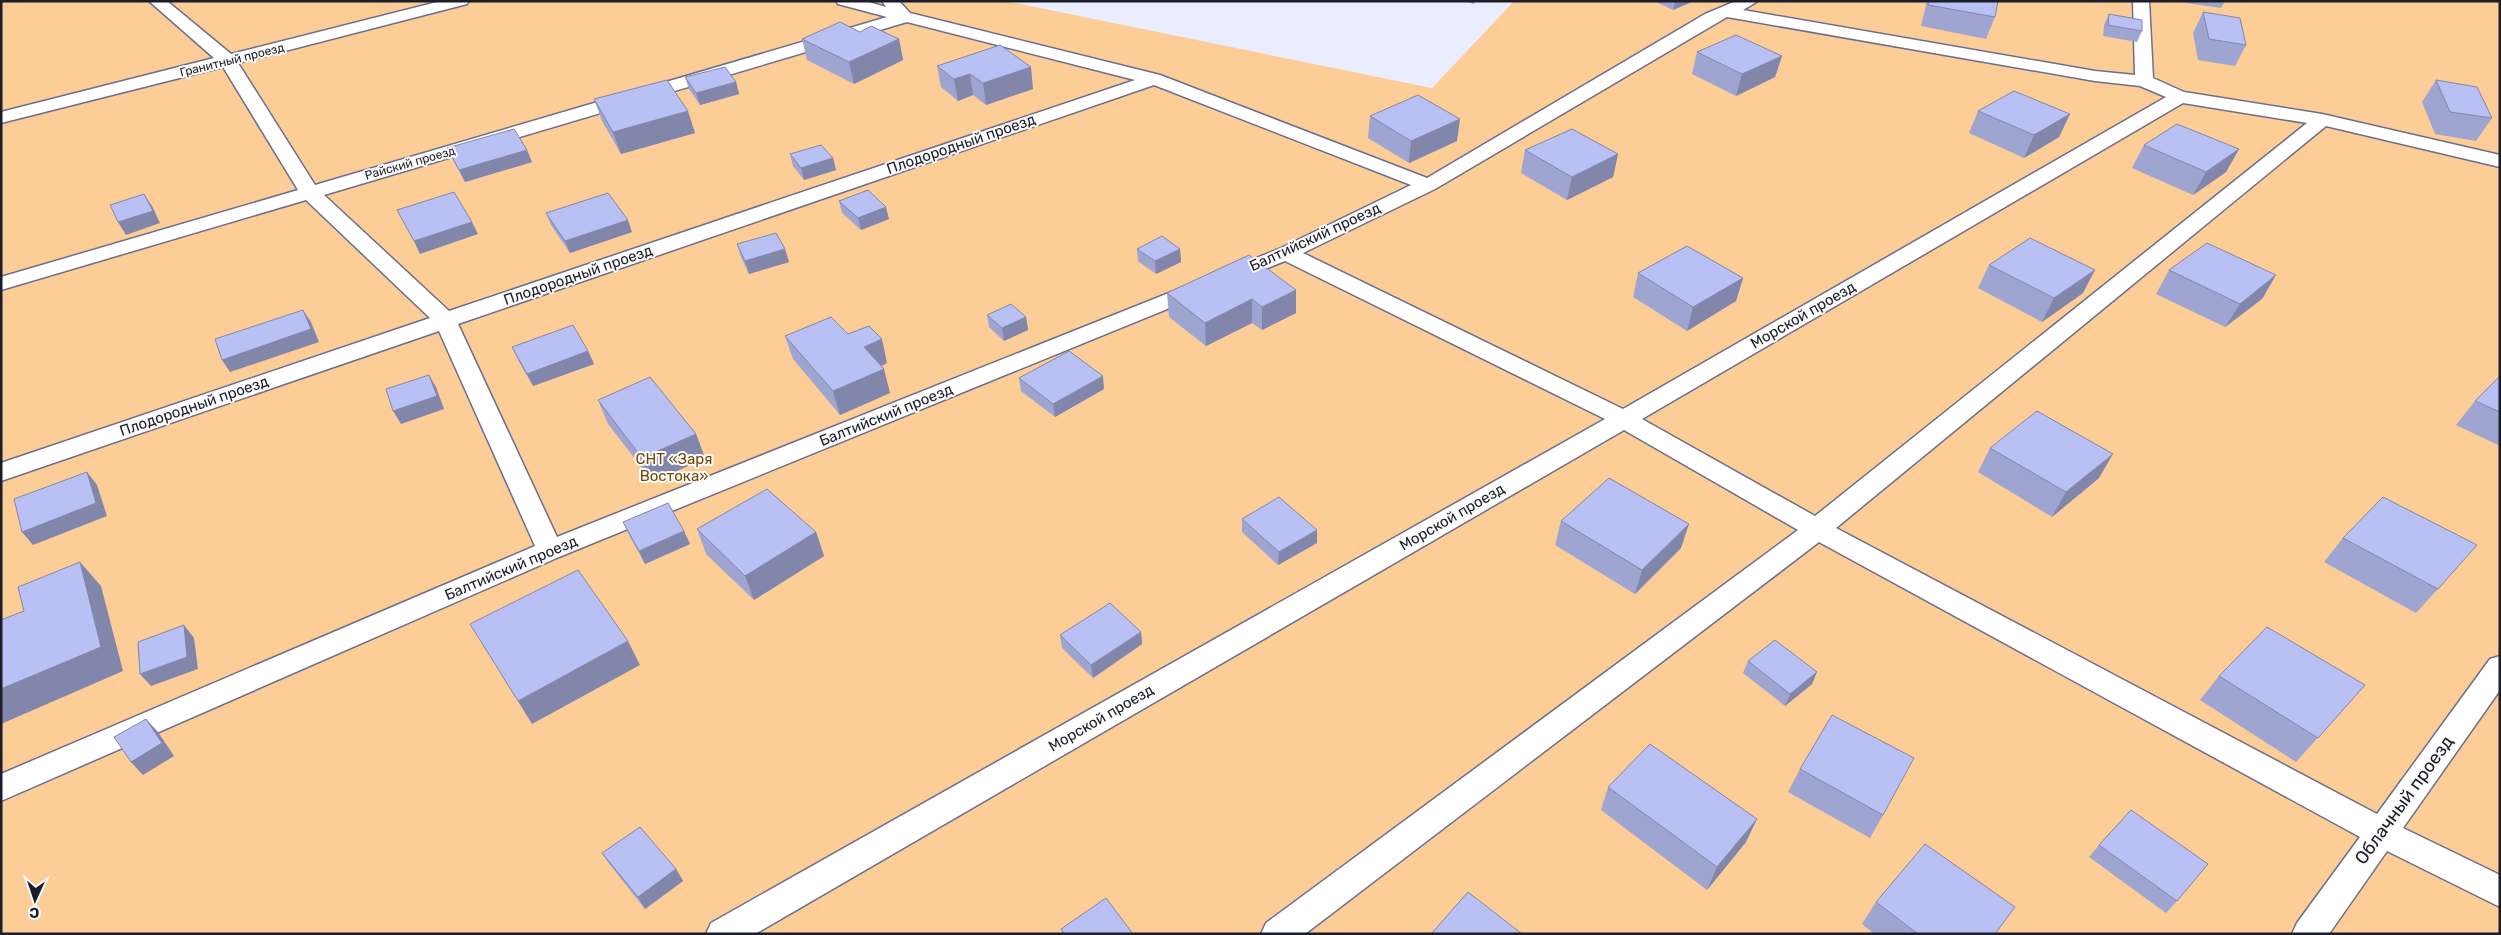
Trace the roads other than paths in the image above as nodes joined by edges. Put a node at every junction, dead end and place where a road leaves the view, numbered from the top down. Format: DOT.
graph roads {
  1 [pos="158,1"];
  2 [pos="462,1"];
  3 [pos="844,1"];
  4 [pos="890,1"];
  5 [pos="1750,1"];
  6 [pos="2141,1"];
  7 [pos="1727,12"];
  8 [pos="905,17"];
  9 [pos="228,61"];
  10 [pos="1154,78"];
  11 [pos="2144,81"];
  12 [pos="2180,97"];
  13 [pos="1,118"];
  14 [pos="2322,120"];
  15 [pos="2500,161"];
  16 [pos="1428,185"];
  17 [pos="310,193"];
  18 [pos="1286,253"];
  19 [pos="1,284"];
  20 [pos="445,320"];
  21 [pos="1624,419"];
  22 [pos="1,472"];
  23 [pos="1817,529"];
  24 [pos="550,550"];
  25 [pos="2500,667"];
  26 [pos="1,788"];
  27 [pos="2381,832"];
  28 [pos="2500,892"];
  29 [pos="723,934"];
  30 [pos="1278,934"];
  31 [pos="2309,934"];
  1 -- 9 [label="lane"];
  2 -- 9 [label="lane, Гранитный проезд"];
  3 -- 8 [label="lane"];
  4 -- 8 [label="lane"];
  5 -- 7 [label="lane, Балтийский проезд"];
  6 -- 11 [label="lane"];
  7 -- 11 [label="lane"];
  7 -- 16 [label="lane, Балтийский проезд"];
  8 -- 10 [label="lane"];
  8 -- 17 [label="lane, Райский проезд"];
  9 -- 13 [label="lane, Гранитный проезд"];
  9 -- 17 [label="lane"];
  10 -- 16 [label="lane"];
  10 -- 20 [label="lane, Плодородный проезд"];
  11 -- 12 [label="lane"];
  12 -- 14 [label="lane"];
  12 -- 21 [label="lane, Морской проезд"];
  14 -- 15 [label="lane"];
  14 -- 23 [label="lane"];
  16 -- 18 [label="lane, Балтийский проезд"];
  17 -- 19 [label="lane, Райский проезд"];
  17 -- 20 [label="lane"];
  18 -- 21 [label="lane"];
  18 -- 24 [label="lane, Балтийский проезд"];
  20 -- 22 [label="lane, Плодородный проезд"];
  20 -- 24 [label="lane"];
  21 -- 23 [label="lane"];
  21 -- 29 [label="lane, Морской проезд"];
  23 -- 27 [label="lane"];
  23 -- 30 [label="lane"];
  24 -- 26 [label="lane, Балтийский проезд"];
  25 -- 27 [label="lane, Облачный проезд"];
  27 -- 28 [label="lane"];
  27 -- 31 [label="lane, Облачный проезд"];
}
